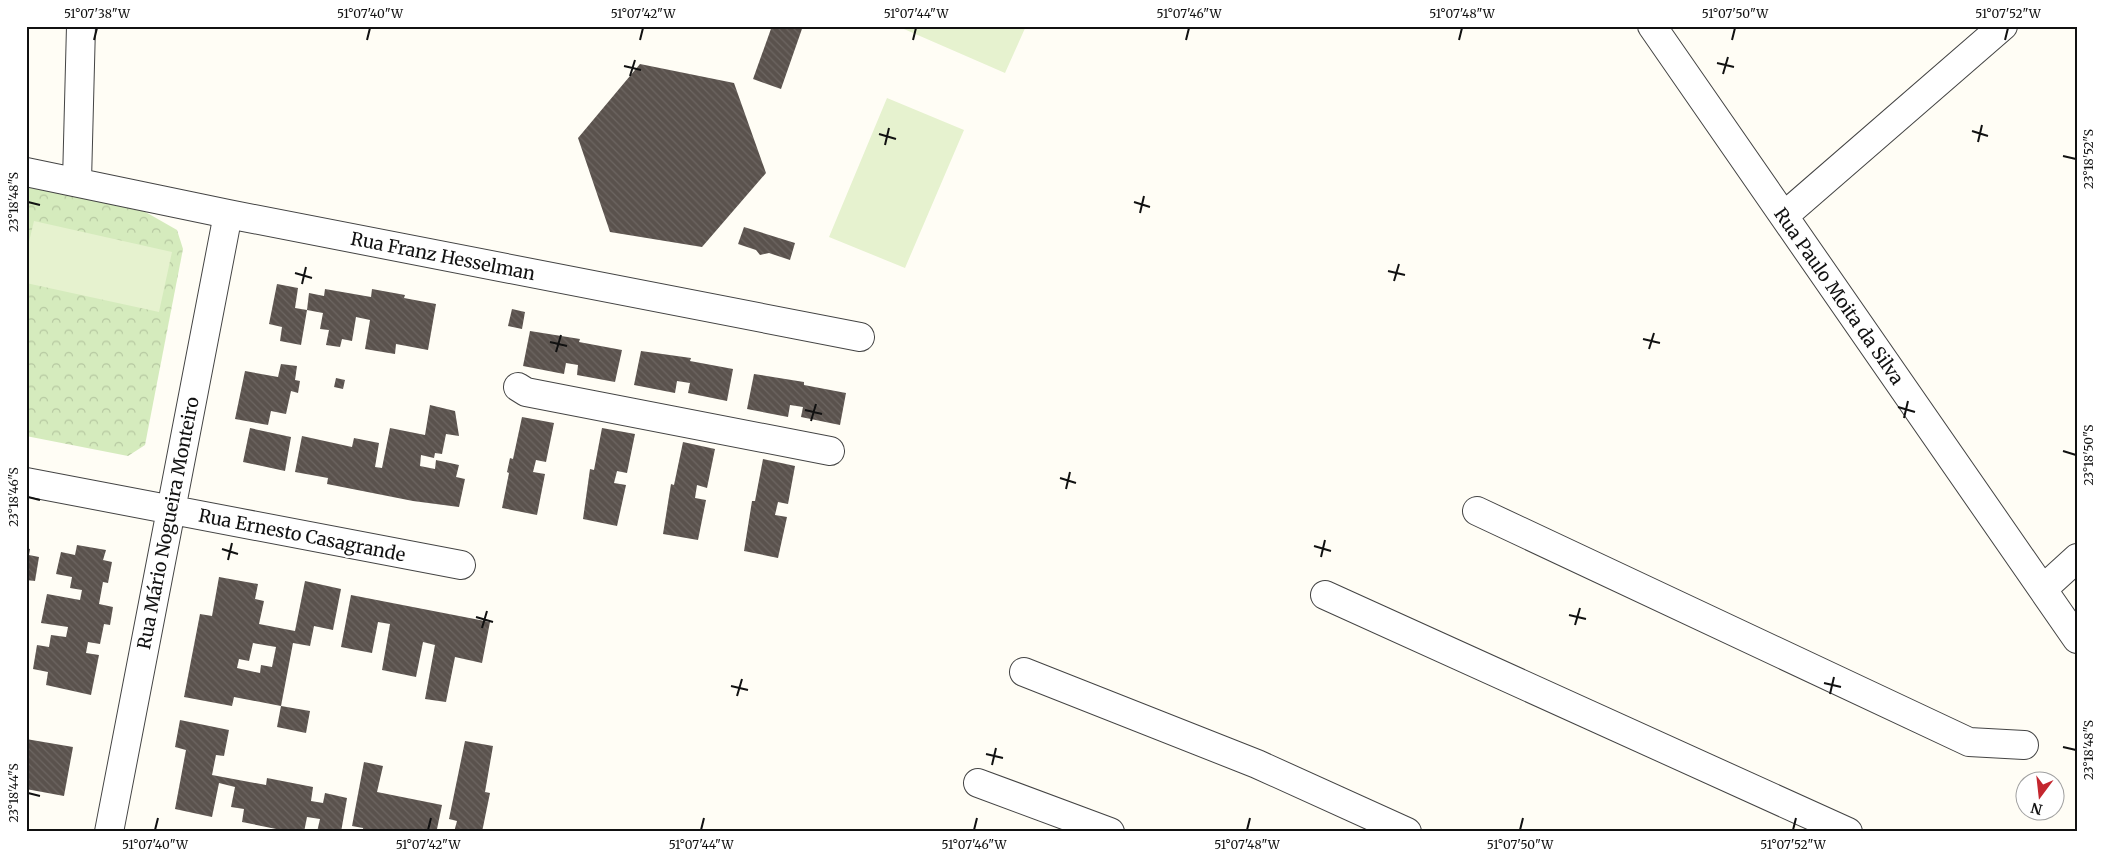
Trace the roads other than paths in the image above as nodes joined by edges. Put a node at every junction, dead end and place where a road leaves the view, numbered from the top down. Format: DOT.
graph roads {
  1 [pos="81,26"];
  2 [pos="1652,26"];
  3 [pos="2002,27"];
  4 [pos="26,172"];
  5 [pos="77,181"];
  6 [pos="228,214"];
  7 [pos="1784,216"];
  8 [pos="860,337"];
  9 [pos="518,388"];
  10 [pos="830,451"];
  11 [pos="26,482"];
  12 [pos="170,510"];
  13 [pos="1477,511"];
  14 [pos="2077,558"];
  15 [pos="461,565"];
  16 [pos="2043,590"];
  17 [pos="1325,594"];
  18 [pos="2077,639"];
  19 [pos="1024,672"];
  20 [pos="2024,745"];
  21 [pos="978,783"];
  22 [pos="108,832"];
  23 [pos="1110,832"];
  24 [pos="1408,832"];
  25 [pos="1848,832"];
  1 -- 5 [label="street"];
  2 -- 7 [label="street, Rua Paulo Moita da Silva"];
  3 -- 7 [label="street"];
  4 -- 5 [label="street, Rua Franz Hesselman"];
  5 -- 6 [label="street, Rua Franz Hesselman"];
  6 -- 8 [label="street, Rua Franz Hesselman"];
  6 -- 12 [label="street, Rua Mário Nogueira Monteiro"];
  7 -- 16 [label="street, Rua Paulo Moita da Silva"];
  9 -- 10 [label="street"];
  11 -- 12 [label="street, Rua Ernesto Casagrande"];
  12 -- 15 [label="street, Rua Ernesto Casagrande"];
  12 -- 22 [label="street, Rua Mário Nogueira Monteiro"];
  13 -- 20 [label="street"];
  14 -- 16 [label="street"];
  16 -- 18 [label="street, Rua Paulo Moita da Silva"];
  17 -- 25 [label="street"];
  19 -- 24 [label="street"];
  21 -- 23 [label="street"];
}
